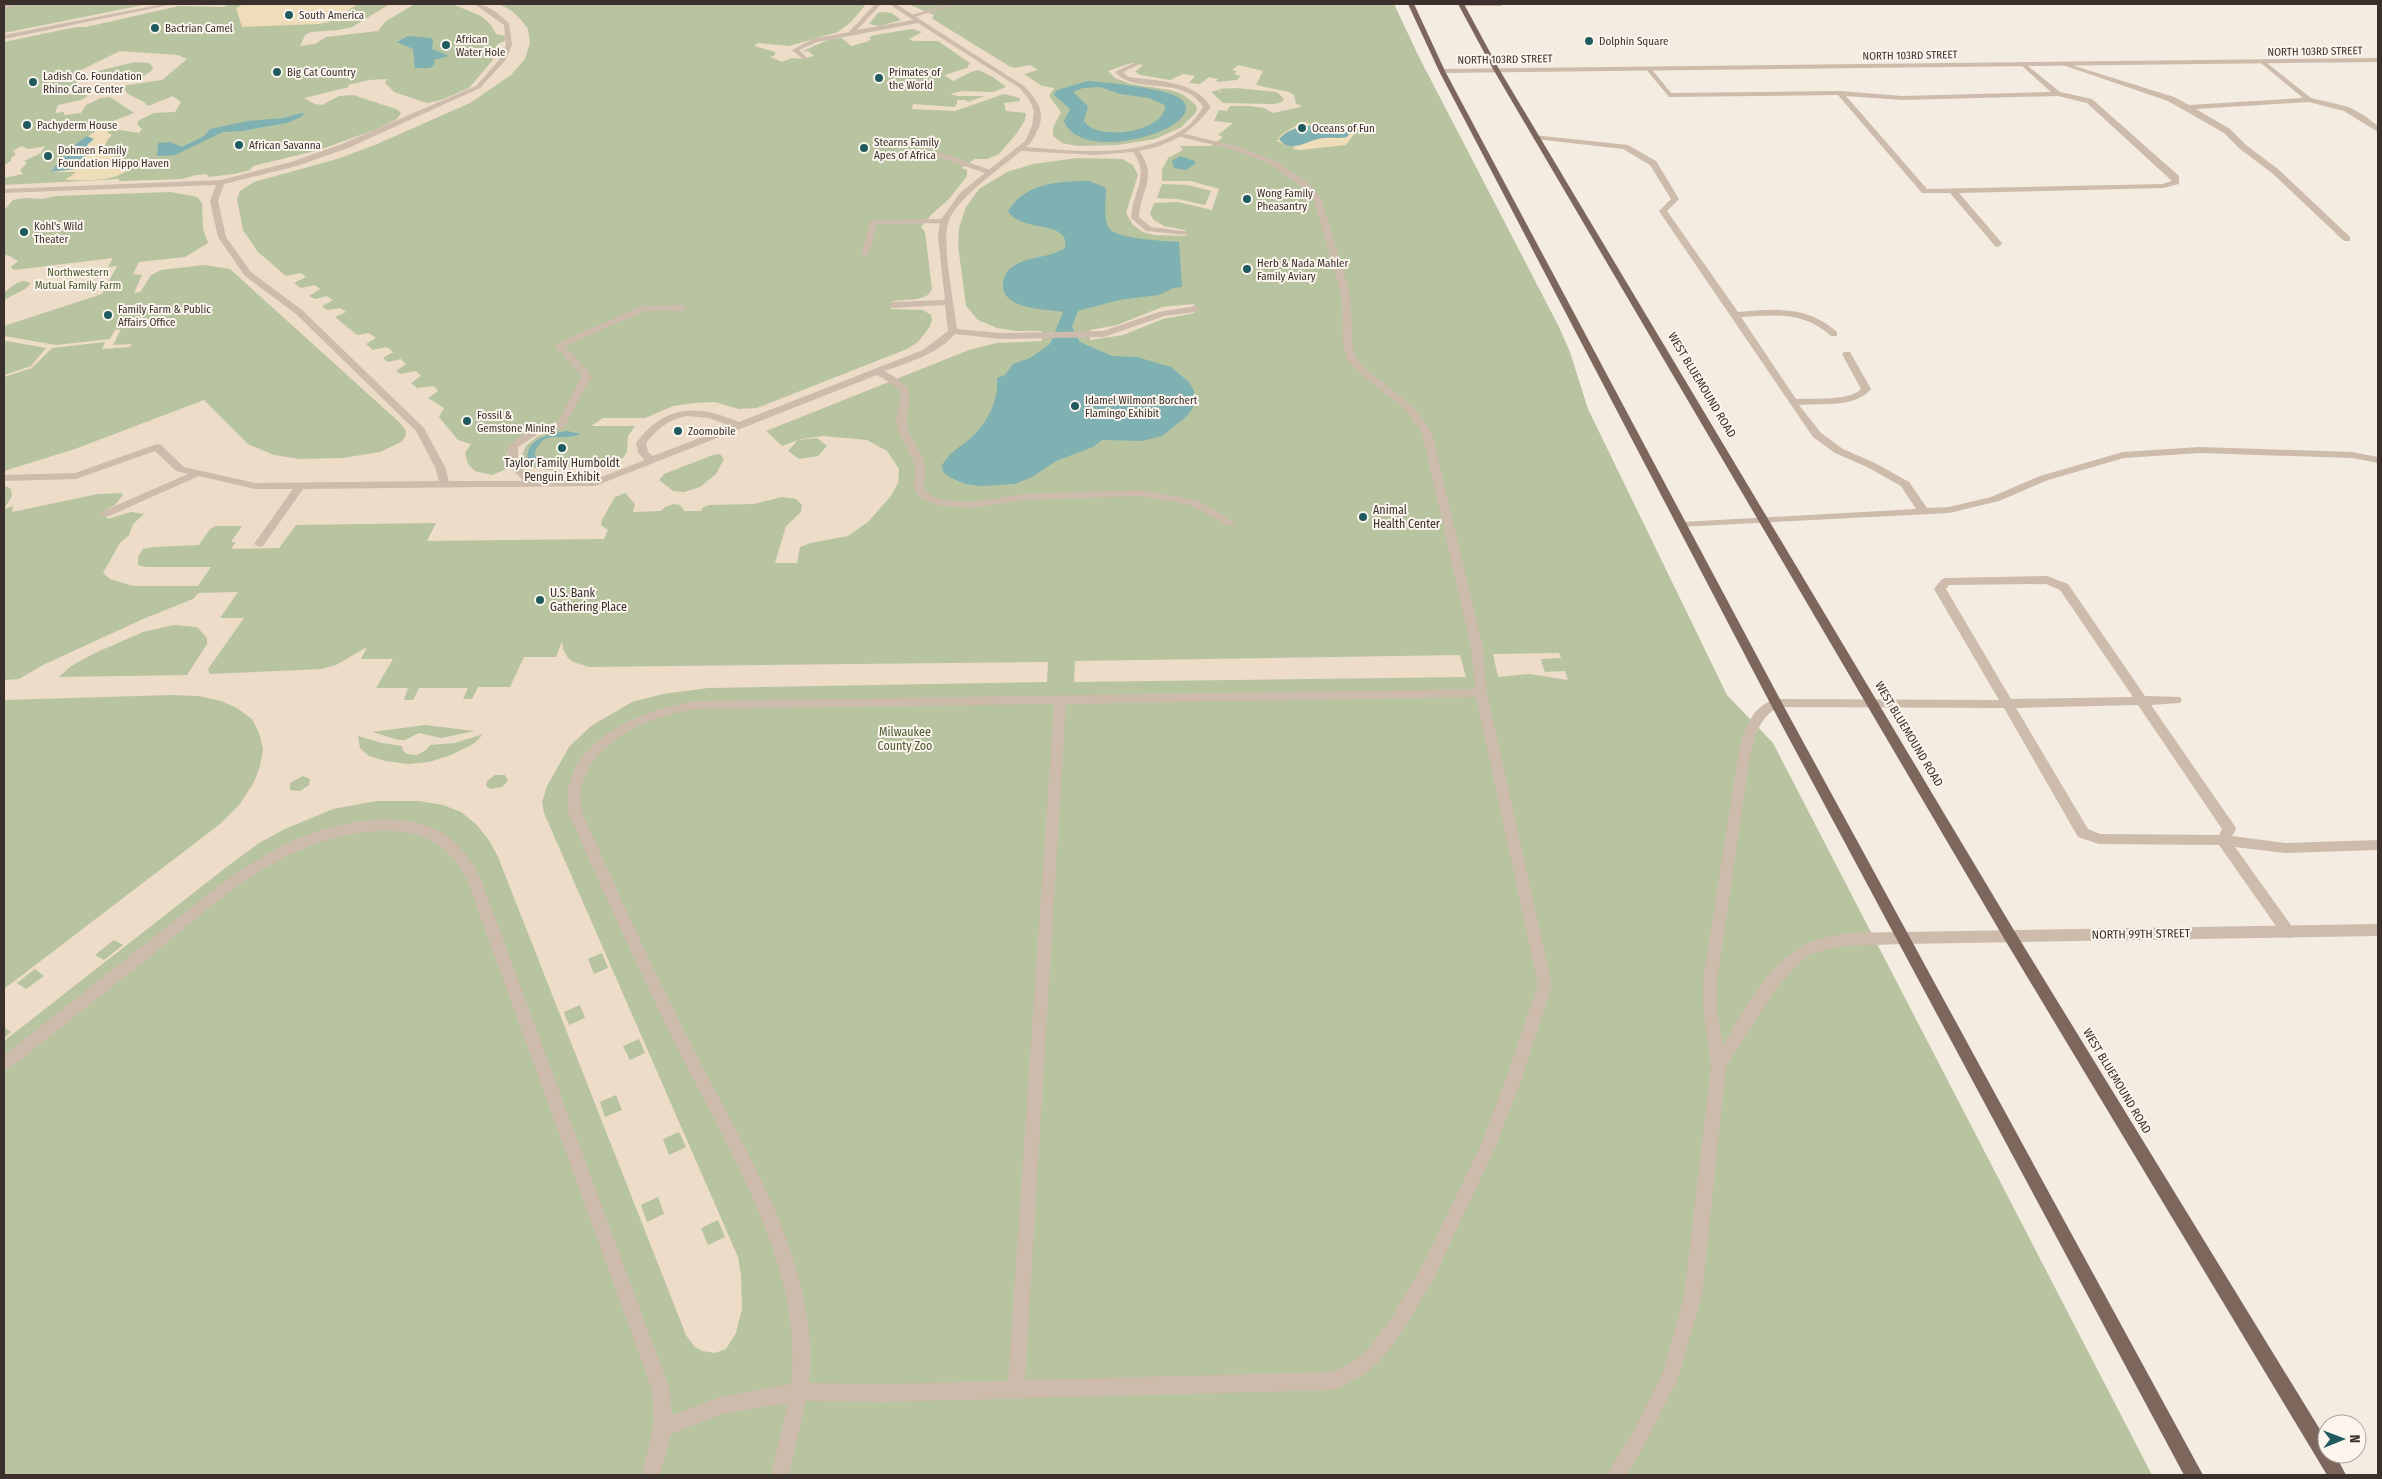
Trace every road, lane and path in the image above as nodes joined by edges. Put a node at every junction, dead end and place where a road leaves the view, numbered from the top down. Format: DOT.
graph roads {
  1 [pos="17,4"];
  2 [pos="171,4"];
  3 [pos="476,4"];
  4 [pos="878,4"];
  5 [pos="892,4"];
  6 [pos="954,4"];
  7 [pos="1411,4"];
  8 [pos="1461,4"];
  9 [pos="1502,4"];
  10 [pos="4,8"];
  11 [pos="912,16"];
  12 [pos="921,21"];
  13 [pos="852,32"];
  14 [pos="4,37"];
  15 [pos="804,58"];
  16 [pos="2378,60"];
  17 [pos="2263,62"];
  18 [pos="1136,64"];
  19 [pos="2023,64"];
  20 [pos="2063,64"];
  21 [pos="1648,68"];
  22 [pos="1496,69"];
  23 [pos="1442,70"];
  24 [pos="1840,93"];
  25 [pos="2058,94"];
  26 [pos="2308,100"];
  27 [pos="2188,107"];
  28 [pos="2378,130"];
  29 [pos="1180,134"];
  30 [pos="1536,137"];
  31 [pos="1020,149"];
  32 [pos="1135,150"];
  33 [pos="938,154"];
  34 [pos="991,172"];
  35 [pos="221,182"];
  36 [pos="1952,190"];
  37 [pos="4,191"];
  38 [pos="944,221"];
  39 [pos="1183,234"];
  40 [pos="2347,239"];
  41 [pos="1998,244"];
  42 [pos="865,253"];
  43 [pos="950,302"];
  44 [pos="893,305"];
  45 [pos="683,308"];
  46 [pos="1195,309"];
  47 [pos="1734,314"];
  48 [pos="953,331"];
  49 [pos="1834,334"];
  50 [pos="1847,354"];
  51 [pos="878,371"];
  52 [pos="1792,402"];
  53 [pos="739,426"];
  54 [pos="651,460"];
  55 [pos="2378,460"];
  56 [pos="198,473"];
  57 [pos="4,478"];
  58 [pos="532,483"];
  59 [pos="445,484"];
  60 [pos="300,486"];
  61 [pos="1924,512"];
  62 [pos="105,514"];
  63 [pos="1764,522"];
  64 [pos="1231,523"];
  65 [pos="1683,525"];
  66 [pos="259,544"];
  67 [pos="1481,693"];
  68 [pos="1060,699"];
  69 [pos="2143,700"];
  70 [pos="2176,700"];
  71 [pos="1776,703"];
  72 [pos="2006,703"];
  73 [pos="1873,704"];
  74 [pos="2223,840"];
  75 [pos="2378,845"];
  76 [pos="2378,930"];
  77 [pos="2288,932"];
  78 [pos="2010,936"];
  79 [pos="1904,938"];
  80 [pos="4,1064"];
  81 [pos="1719,1066"];
  82 [pos="1016,1388"];
  83 [pos="800,1392"];
  84 [pos="663,1428"];
  85 [pos="652,1475"];
  86 [pos="780,1475"];
  87 [pos="1615,1475"];
  88 [pos="2194,1475"];
  89 [pos="2337,1475"];
  1 -- 10 [label="street"];
  2 -- 14 [label="street"];
  3 -- 35 [label="street"];
  4 -- 13 [label="street"];
  5 -- 11 [label="street"];
  6 -- 11 [label="street"];
  7 -- 23 [label="main road"];
  8 -- 9 [label="street"];
  8 -- 22 [label="main road, WEST BLUEMOUND ROAD"];
  11 -- 12 [label="street"];
  12 -- 13 [label="street"];
  12 -- 31 [label="street"];
  13 -- 15 [label="street"];
  16 -- 17 [label="street, NORTH 103RD STREET"];
  17 -- 20 [label="street, NORTH 103RD STREET"];
  17 -- 26 [label="street"];
  18 -- 29 [label="street"];
  19 -- 20 [label="street, NORTH 103RD STREET"];
  19 -- 21 [label="street, NORTH 103RD STREET"];
  19 -- 25 [label="street"];
  20 -- 27 [label="street"];
  21 -- 22 [label="street, NORTH 103RD STREET"];
  21 -- 24 [label="street"];
  22 -- 23 [label="street, NORTH 103RD STREET"];
  22 -- 30 [label="main road, WEST BLUEMOUND ROAD"];
  23 -- 65 [label="main road"];
  24 -- 25 [label="street"];
  24 -- 36 [label="street"];
  25 -- 36 [label="street"];
  26 -- 27 [label="street"];
  26 -- 28 [label="street"];
  27 -- 40 [label="street"];
  29 -- 32 [label="street"];
  29 -- 67 [label="street"];
  30 -- 47 [label="street"];
  30 -- 63 [label="main road, WEST BLUEMOUND ROAD"];
  31 -- 32 [label="street"];
  31 -- 34 [label="street"];
  32 -- 39 [label="street"];
  33 -- 34 [label="street"];
  34 -- 38 [label="street"];
  35 -- 37 [label="street"];
  35 -- 59 [label="street"];
  36 -- 41 [label="street"];
  38 -- 42 [label="street"];
  38 -- 43 [label="street"];
  43 -- 44 [label="street"];
  43 -- 48 [label="street"];
  45 -- 58 [label="street"];
  46 -- 48 [label="street"];
  47 -- 49 [label="street"];
  47 -- 52 [label="street"];
  48 -- 51 [label="street"];
  50 -- 52 [label="street"];
  51 -- 53 [label="street"];
  51 -- 64 [label="street"];
  52 -- 61 [label="street"];
  53 -- 54 [label="street"];
  53 -- 54 [label="street"];
  54 -- 58 [label="street"];
  55 -- 61 [label="street"];
  56 -- 57 [label="street"];
  56 -- 60 [label="street"];
  56 -- 62 [label="street"];
  58 -- 59 [label="street"];
  59 -- 60 [label="street"];
  60 -- 66 [label="street"];
  61 -- 63 [label="street"];
  63 -- 65 [label="street"];
  63 -- 73 [label="main road, WEST BLUEMOUND ROAD"];
  65 -- 71 [label="main road"];
  67 -- 68 [label="street"];
  67 -- 82 [label="street"];
  68 -- 82 [label="street"];
  68 -- 83 [label="street"];
  69 -- 70 [label="street"];
  69 -- 72 [label="street"];
  69 -- 72 [label="street"];
  69 -- 74 [label="street"];
  71 -- 73 [label="street"];
  71 -- 79 [label="main road"];
  71 -- 81 [label="street"];
  72 -- 73 [label="street"];
  72 -- 74 [label="street"];
  73 -- 78 [label="main road, WEST BLUEMOUND ROAD"];
  74 -- 75 [label="street"];
  74 -- 77 [label="street"];
  76 -- 77 [label="street, NORTH 99TH STREET"];
  77 -- 78 [label="street, NORTH 99TH STREET"];
  78 -- 79 [label="street, NORTH 99TH STREET"];
  78 -- 89 [label="main road, WEST BLUEMOUND ROAD"];
  79 -- 81 [label="street, NORTH 99TH STREET"];
  79 -- 88 [label="main road"];
  80 -- 84 [label="street"];
  81 -- 87 [label="street"];
  82 -- 83 [label="street"];
  83 -- 84 [label="street"];
  83 -- 86 [label="street"];
  84 -- 85 [label="street"];
}
